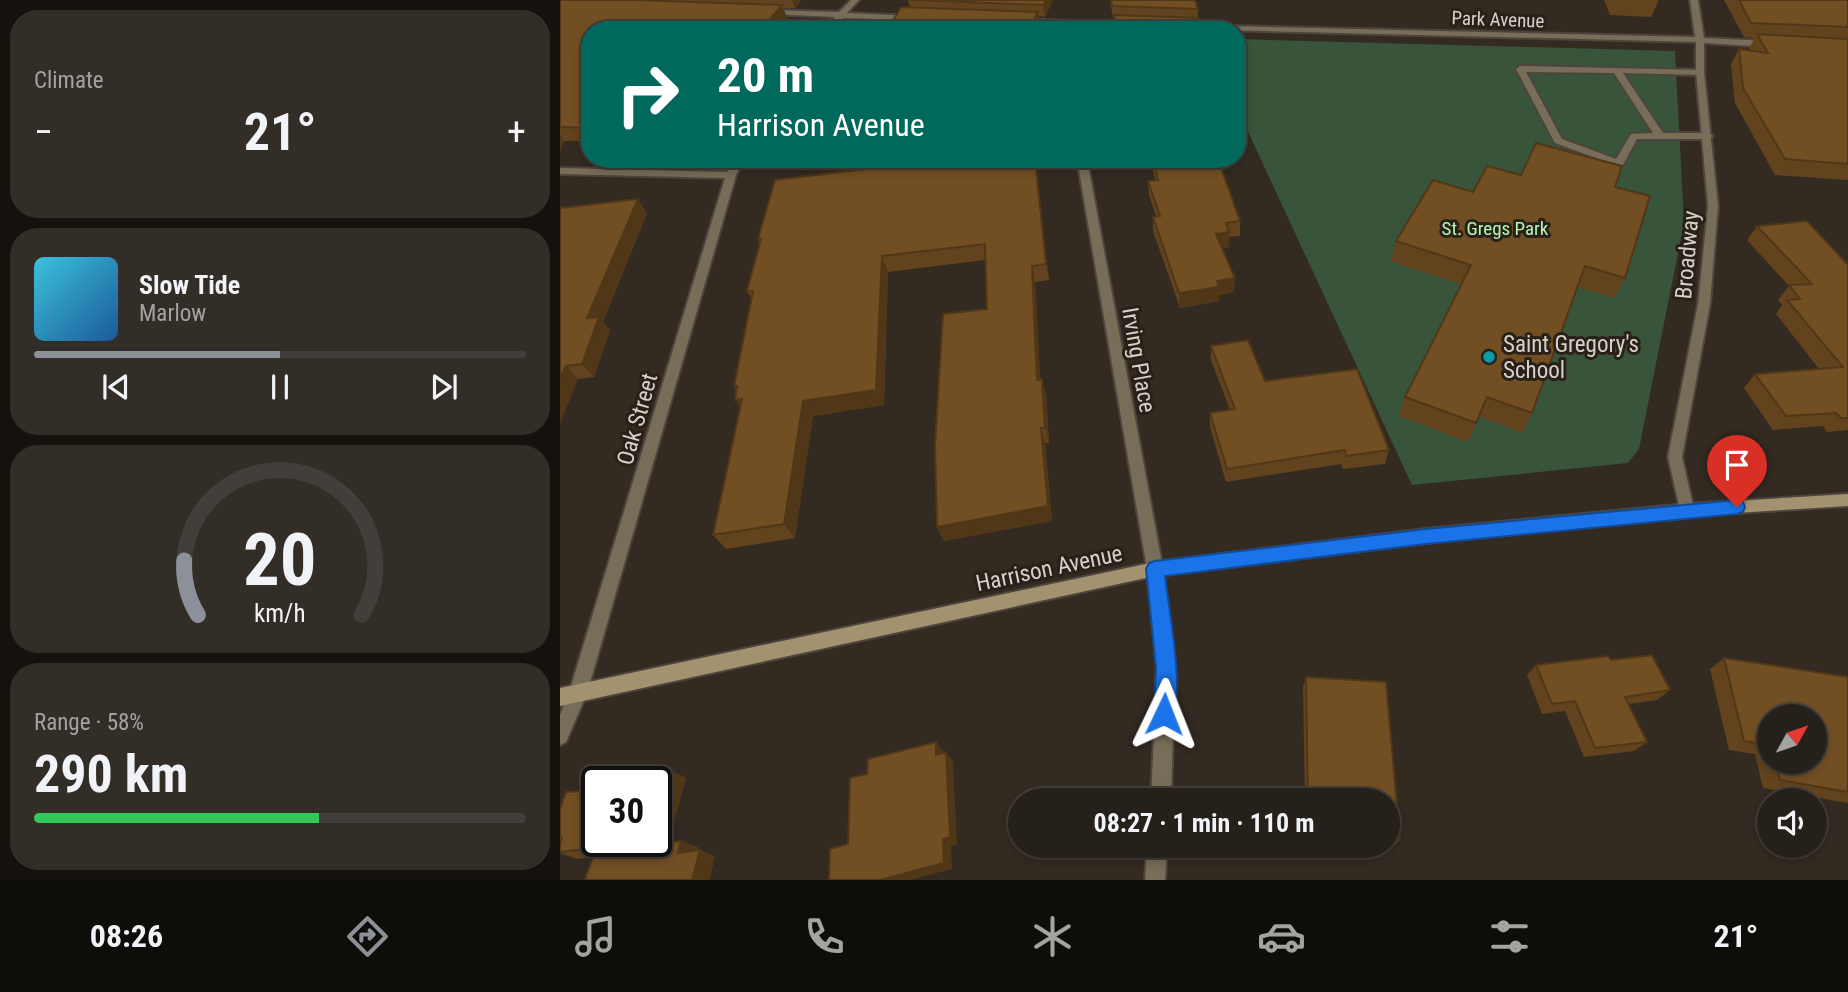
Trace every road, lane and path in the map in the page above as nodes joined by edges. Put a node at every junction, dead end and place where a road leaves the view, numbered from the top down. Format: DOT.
graph roads {
  1 [pos="855,0"];
  2 [pos="1694,0"];
  3 [pos="760,12"];
  4 [pos="841,15"];
  5 [pos="922,18"];
  6 [pos="835,21"];
  7 [pos="1246,28"];
  8 [pos="1700,40"];
  9 [pos="1781,45"];
  10 [pos="1617,71"];
  11 [pos="1700,72"];
  12 [pos="1660,135"];
  13 [pos="1708,136"];
  14 [pos="735,168"];
  15 [pos="1084,168"];
  16 [pos="560,171"];
  17 [pos="731,176"];
  18 [pos="1848,500"];
  19 [pos="1688,510"];
  20 [pos="1155,569"];
  21 [pos="569,695"];
  22 [pos="560,736"];
  23 [pos="1161,788"];
  24 [pos="1156,858"];
  25 [pos="1155,880"];
  1 -- 4 [label="street"];
  2 -- 8 [label="street, Broadway"];
  3 -- 4 [label="street"];
  4 -- 5 [label="street"];
  4 -- 6 [label="street"];
  7 -- 8 [label="street, Park Avenue"];
  8 -- 9 [label="street, Park Avenue"];
  8 -- 11 [label="street, Broadway"];
  10 -- 11 [label="street"];
  10 -- 12 [label="street"];
  10 -- 12 [label="street"];
  11 -- 13 [label="street, Broadway"];
  12 -- 13 [label="street"];
  13 -- 19 [label="street, Broadway"];
  14 -- 17 [label="street, Oak Street"];
  15 -- 20 [label="street, Irving Place"];
  16 -- 17 [label="street"];
  17 -- 21 [label="street, Oak Street"];
  18 -- 19 [label="main road, Harrison Avenue"];
  19 -- 20 [label="main road, Harrison Avenue"];
  20 -- 21 [label="main road, Harrison Avenue"];
  20 -- 23 [label="street, Irving Place"];
  21 -- 22 [label="street, Oak Street"];
  24 -- 25 [label="street"];
}
